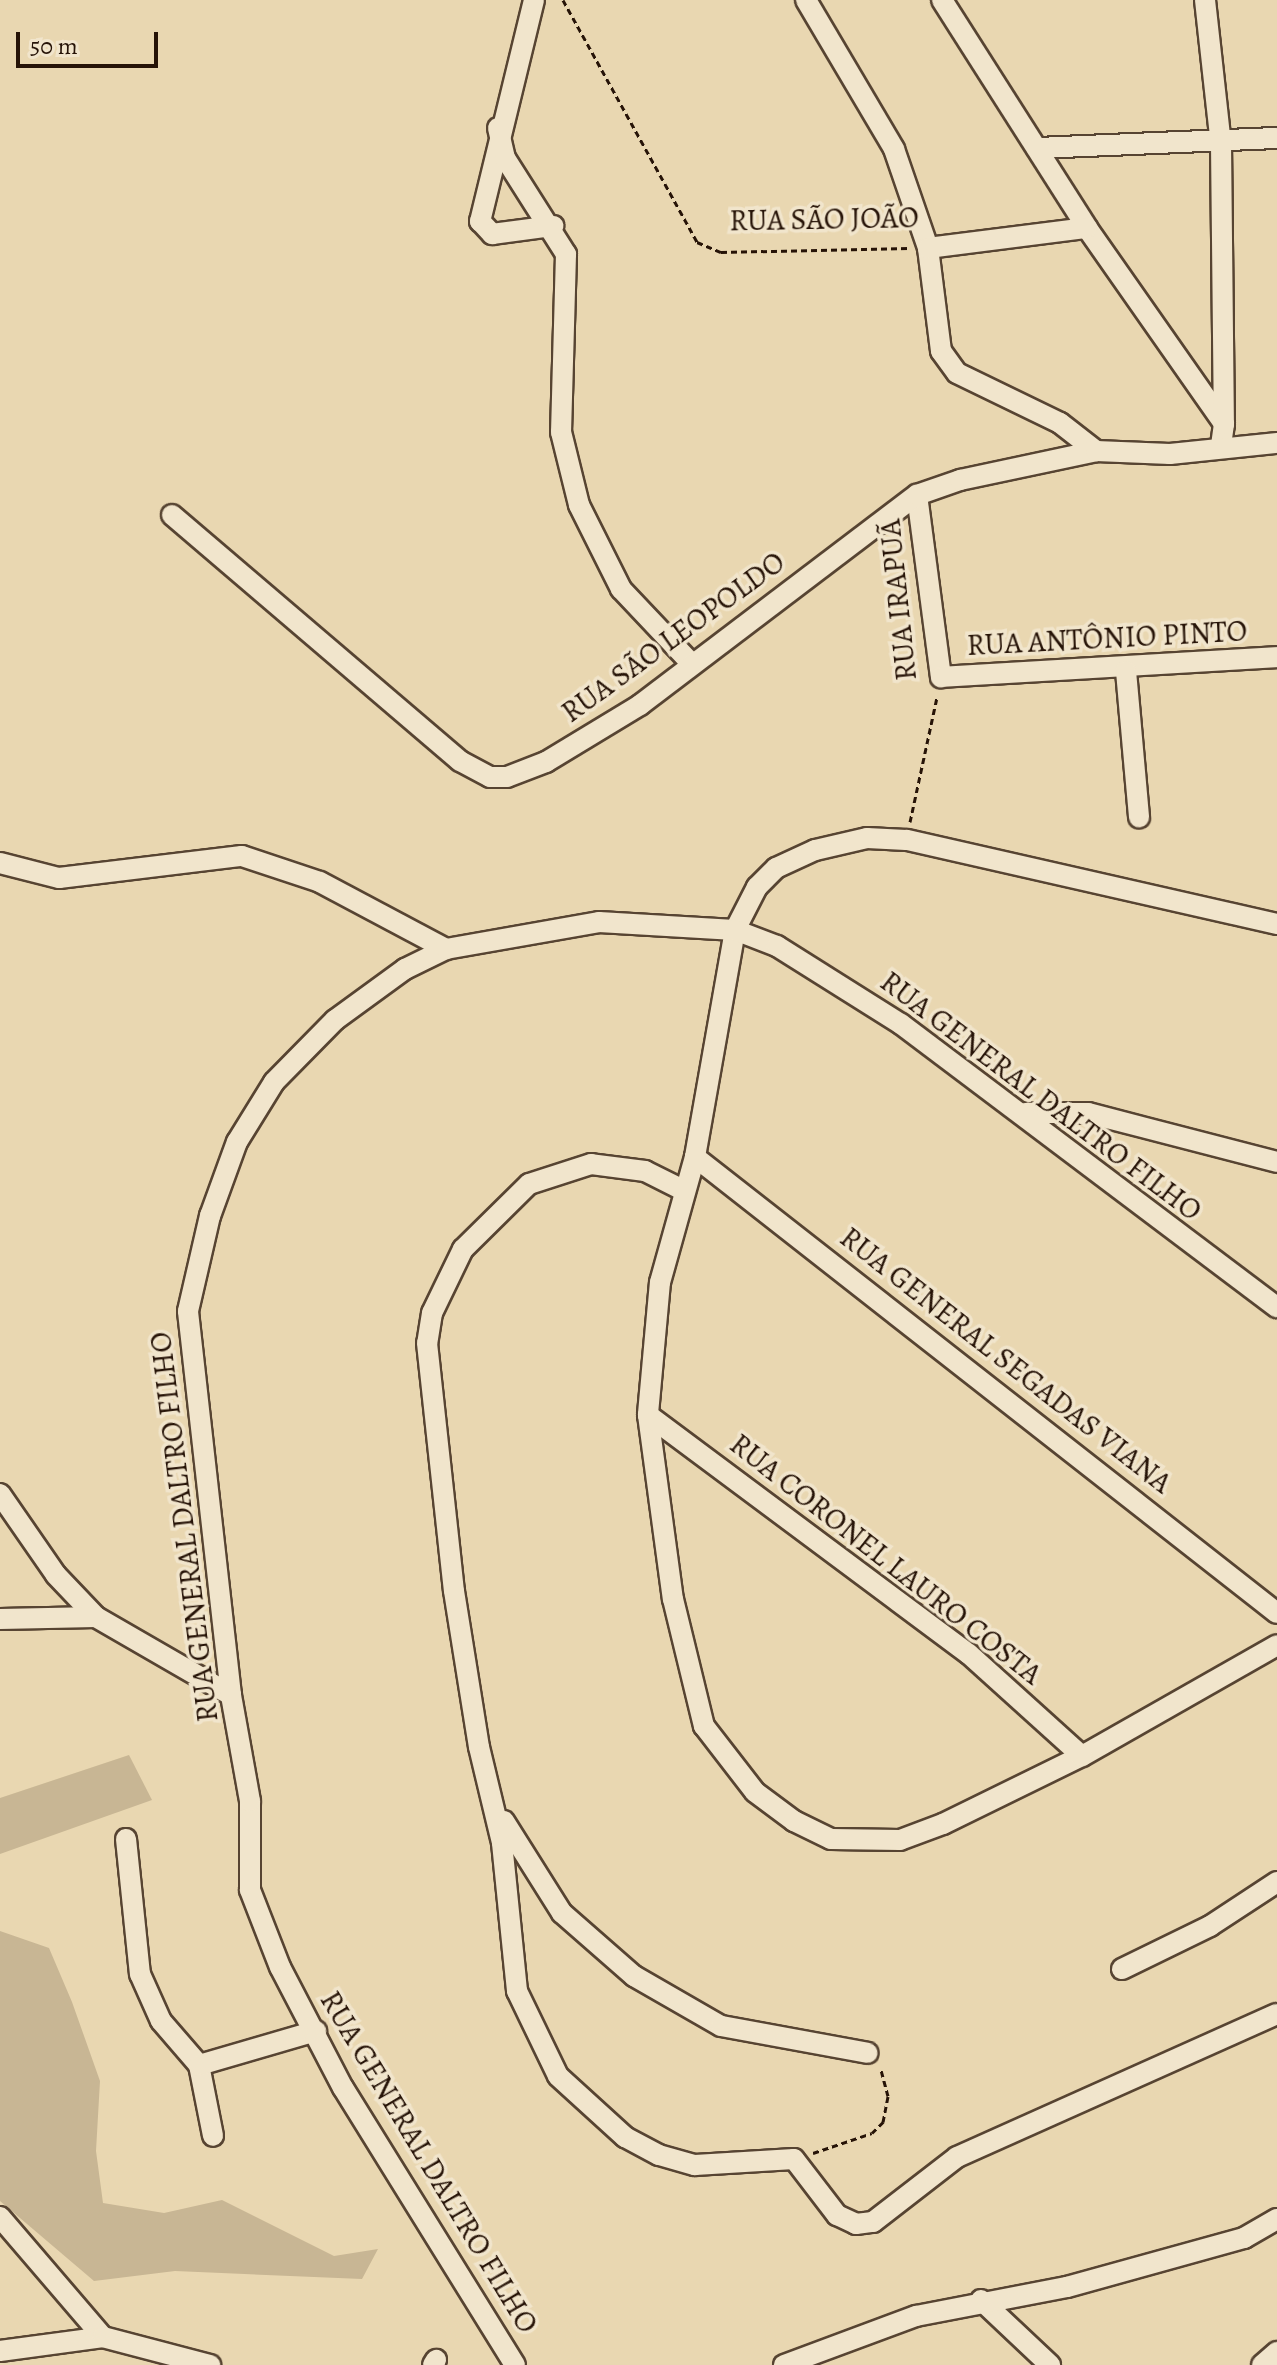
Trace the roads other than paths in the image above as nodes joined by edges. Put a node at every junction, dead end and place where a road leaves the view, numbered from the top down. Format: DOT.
graph roads {
  1 [pos="534,0"];
  2 [pos="806,0"];
  3 [pos="942,0"];
  4 [pos="1205,0"];
  5 [pos="498,128"];
  6 [pos="1277,138"];
  7 [pos="1221,144"];
  8 [pos="1037,148"];
  9 [pos="553,226"];
  10 [pos="1087,228"];
  11 [pos="928,248"];
  12 [pos="1222,434"];
  13 [pos="1277,443"];
  14 [pos="1096,451"];
  15 [pos="917,495"];
  16 [pos="172,515"];
  17 [pos="1277,657"];
  18 [pos="692,664"];
  19 [pos="1126,671"];
  20 [pos="941,677"];
  21 [pos="1139,817"];
  22 [pos="0,863"];
  23 [pos="1277,924"];
  24 [pos="735,930"];
  25 [pos="446,949"];
  26 [pos="1025,1113"];
  27 [pos="695,1157"];
  28 [pos="1277,1162"];
  29 [pos="681,1189"];
  30 [pos="1277,1307"];
  31 [pos="648,1415"];
  32 [pos="0,1494"];
  33 [pos="1277,1613"];
  34 [pos="96,1617"];
  35 [pos="0,1619"];
  36 [pos="1277,1645"];
  37 [pos="231,1695"];
  38 [pos="1082,1756"];
  39 [pos="494,1803"];
  40 [pos="126,1839"];
  41 [pos="1277,1882"];
  42 [pos="1122,1969"];
  43 [pos="1277,2014"];
  44 [pos="316,2031"];
  45 [pos="868,2053"];
  46 [pos="199,2065"];
  47 [pos="213,2136"];
  48 [pos="0,2217"];
  49 [pos="1277,2219"];
  50 [pos="981,2300"];
  51 [pos="103,2337"];
  52 [pos="0,2351"];
  53 [pos="1277,2352"];
  54 [pos="210,2365"];
  55 [pos="515,2365"];
  56 [pos="784,2365"];
  57 [pos="1050,2365"];
  58 [pos="1262,2365"];
  1 -- 5 [label="street"];
  2 -- 11 [label="street"];
  3 -- 8 [label="street"];
  4 -- 7 [label="street"];
  5 -- 9 [label="street"];
  5 -- 9 [label="street"];
  6 -- 7 [label="street"];
  7 -- 8 [label="street"];
  7 -- 12 [label="street"];
  8 -- 10 [label="street"];
  9 -- 18 [label="street"];
  10 -- 11 [label="street, RUA SÃO JOÃO"];
  10 -- 12 [label="street"];
  11 -- 14 [label="street"];
  12 -- 13 [label="street, RUA SÃO LEOPOLDO"];
  12 -- 14 [label="street, RUA SÃO LEOPOLDO"];
  14 -- 15 [label="street, RUA SÃO LEOPOLDO"];
  15 -- 18 [label="street, RUA SÃO LEOPOLDO"];
  15 -- 20 [label="street, RUA IRAPUÃ"];
  16 -- 18 [label="street, RUA SÃO LEOPOLDO"];
  17 -- 19 [label="street, RUA ANTÔNIO PINTO"];
  19 -- 20 [label="street, RUA ANTÔNIO PINTO"];
  19 -- 21 [label="street"];
  22 -- 25 [label="street"];
  23 -- 24 [label="street"];
  24 -- 25 [label="street, RUA GENERAL DALTRO FILHO"];
  24 -- 26 [label="street, RUA GENERAL DALTRO FILHO"];
  24 -- 27 [label="street"];
  25 -- 37 [label="street, RUA GENERAL DALTRO FILHO"];
  26 -- 28 [label="street"];
  26 -- 30 [label="street, RUA GENERAL DALTRO FILHO"];
  27 -- 29 [label="street"];
  27 -- 33 [label="street, RUA GENERAL SEGADAS VIANA"];
  29 -- 31 [label="street"];
  29 -- 39 [label="street"];
  31 -- 38 [label="street, RUA CORONEL LAURO COSTA"];
  31 -- 38 [label="street"];
  32 -- 34 [label="street"];
  34 -- 35 [label="street"];
  34 -- 37 [label="street"];
  36 -- 38 [label="street"];
  37 -- 44 [label="street, RUA GENERAL DALTRO FILHO"];
  39 -- 43 [label="street"];
  39 -- 45 [label="street"];
  40 -- 46 [label="street"];
  41 -- 42 [label="street"];
  44 -- 46 [label="street"];
  44 -- 55 [label="street, RUA GENERAL DALTRO FILHO"];
  46 -- 47 [label="street"];
  48 -- 51 [label="street"];
  49 -- 50 [label="street"];
  50 -- 56 [label="street"];
  50 -- 57 [label="street"];
  51 -- 52 [label="street"];
  51 -- 54 [label="street"];
  53 -- 58 [label="street"];
}
